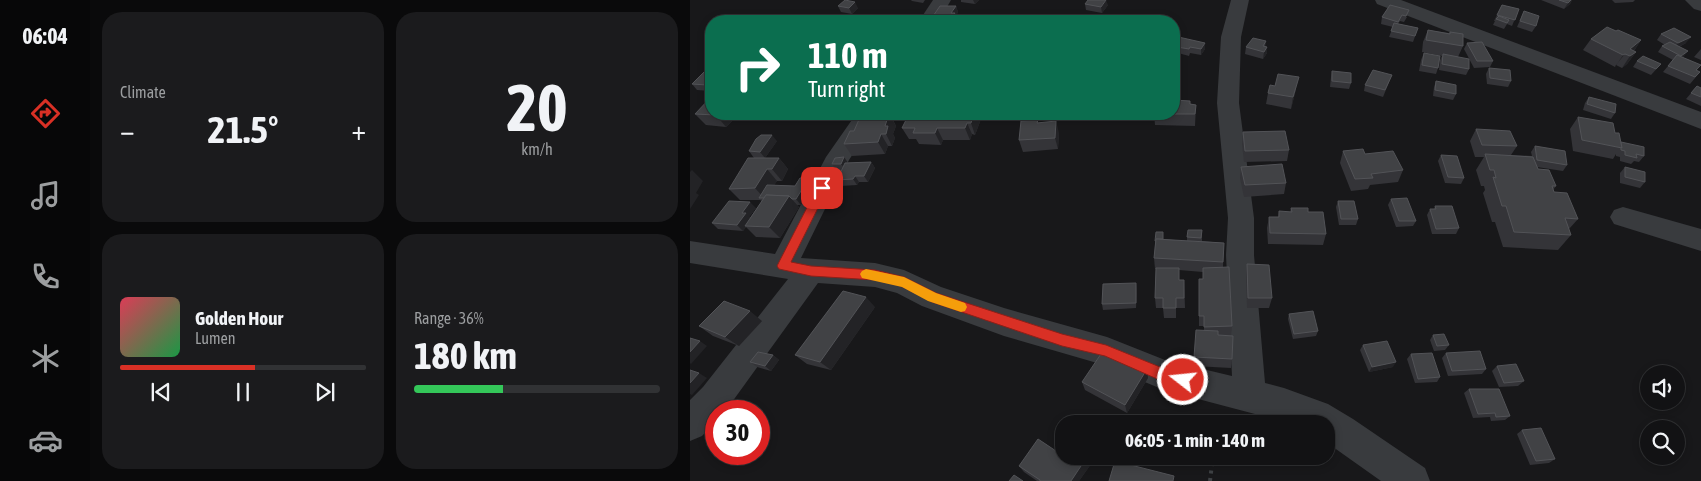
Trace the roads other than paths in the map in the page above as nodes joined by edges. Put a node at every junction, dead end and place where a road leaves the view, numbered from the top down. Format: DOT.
graph roads {
  1 [pos="942,0"];
  2 [pos="1240,0"];
  3 [pos="1384,0"];
  4 [pos="1694,0"];
  5 [pos="1701,5"];
  6 [pos="933,15"];
  7 [pos="864,120"];
  8 [pos="1701,121"];
  9 [pos="1623,217"];
  10 [pos="1701,240"];
  11 [pos="690,252"];
  12 [pos="797,268"];
  13 [pos="1250,396"];
  14 [pos="690,424"];
  15 [pos="1412,481"];
  1 -- 6 [label="street"];
  2 -- 13 [label="street"];
  3 -- 8 [label="street"];
  4 -- 5 [label="street"];
  7 -- 12 [label="street"];
  9 -- 10 [label="street"];
  11 -- 12 [label="street"];
  12 -- 13 [label="street"];
  12 -- 14 [label="street"];
  13 -- 15 [label="street"];
}
